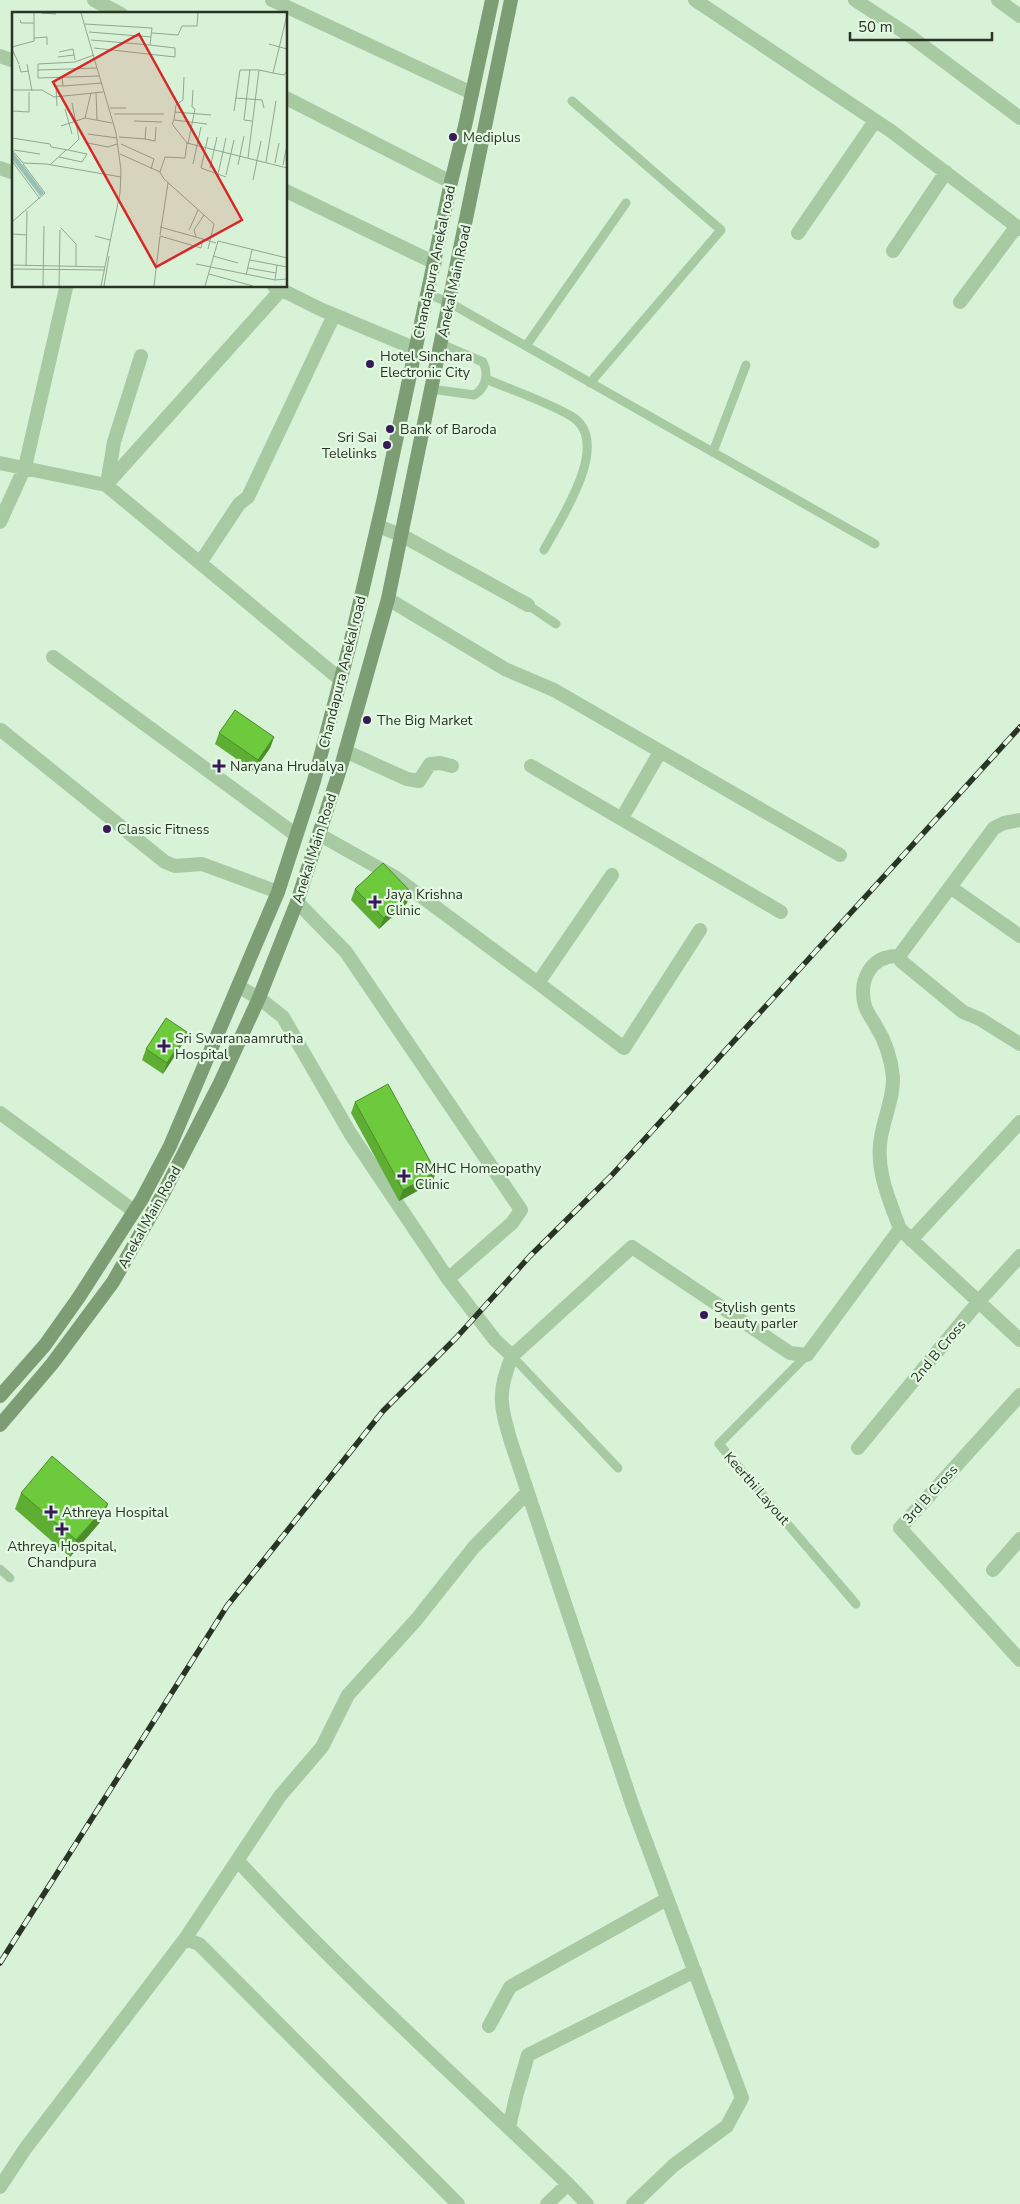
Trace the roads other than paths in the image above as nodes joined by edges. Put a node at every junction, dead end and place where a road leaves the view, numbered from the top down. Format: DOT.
graph roads {
  1 [pos="272,0"];
  2 [pos="492,0"];
  3 [pos="511,0"];
  4 [pos="695,0"];
  5 [pos="855,0"];
  6 [pos="998,0"];
  7 [pos="100,6"];
  8 [pos="116,12"];
  9 [pos="1020,16"];
  10 [pos="0,56"];
  11 [pos="12,60"];
  12 [pos="472,93"];
  13 [pos="288,99"];
  14 [pos="572,102"];
  15 [pos="1020,118"];
  16 [pos="875,121"];
  17 [pos="0,168"];
  18 [pos="12,172"];
  19 [pos="946,172"];
  20 [pos="451,182"];
  21 [pos="288,192"];
  22 [pos="626,203"];
  23 [pos="1018,227"];
  24 [pos="798,233"];
  25 [pos="893,251"];
  26 [pos="435,263"];
  27 [pos="66,288"];
  28 [pos="278,288"];
  29 [pos="428,294"];
  30 [pos="960,302"];
  31 [pos="450,303"];
  32 [pos="334,315"];
  33 [pos="441,344"];
  34 [pos="526,346"];
  35 [pos="416,350"];
  36 [pos="141,356"];
  37 [pos="746,365"];
  38 [pos="486,379"];
  39 [pos="590,383"];
  40 [pos="432,389"];
  41 [pos="712,452"];
  42 [pos="0,463"];
  43 [pos="25,467"];
  44 [pos="106,485"];
  45 [pos="0,522"];
  46 [pos="378,526"];
  47 [pos="401,535"];
  48 [pos="875,544"];
  49 [pos="544,550"];
  50 [pos="200,563"];
  51 [pos="388,599"];
  52 [pos="528,605"];
  53 [pos="556,624"];
  54 [pos="53,656"];
  55 [pos="340,680"];
  56 [pos="1,730"];
  57 [pos="345,751"];
  58 [pos="660,752"];
  59 [pos="452,766"];
  60 [pos="531,766"];
  61 [pos="622,818"];
  62 [pos="1020,820"];
  63 [pos="296,835"];
  64 [pos="320,835"];
  65 [pos="840,855"];
  66 [pos="612,875"];
  67 [pos="950,887"];
  68 [pos="278,892"];
  69 [pos="297,902"];
  70 [pos="781,912"];
  71 [pos="700,930"];
  72 [pos="1020,936"];
  73 [pos="899,956"];
  74 [pos="538,983"];
  75 [pos="239,987"];
  76 [pos="259,998"];
  77 [pos="1020,1044"];
  78 [pos="0,1113"];
  79 [pos="1020,1122"];
  80 [pos="134,1211"];
  81 [pos="900,1229"];
  82 [pos="911,1240"];
  83 [pos="1020,1256"];
  84 [pos="448,1279"];
  85 [pos="979,1301"];
  86 [pos="1020,1340"];
  87 [pos="807,1355"];
  88 [pos="512,1356"];
  89 [pos="1020,1395"];
  90 [pos="0,1396"];
  91 [pos="0,1425"];
  92 [pos="858,1448"];
  93 [pos="618,1468"];
  94 [pos="527,1493"];
  95 [pos="1020,1539"];
  96 [pos="0,1569"];
  97 [pos="993,1570"];
  98 [pos="10,1578"];
  99 [pos="856,1604"];
  100 [pos="1020,1660"];
  101 [pos="238,1860"];
  102 [pos="667,1899"];
  103 [pos="185,1939"];
  104 [pos="694,1971"];
  105 [pos="489,2026"];
  106 [pos="509,2127"];
  107 [pos="568,2184"];
  108 [pos="0,2187"];
  109 [pos="458,2204"];
  110 [pos="548,2204"];
  111 [pos="588,2204"];
  112 [pos="633,2204"];
  1 -- 12 [label="street"];
  2 -- 12 [label="main road, Chandapura Anekal road"];
  3 -- 31 [label="main road, Anekal Main Road"];
  4 -- 16 [label="street"];
  5 -- 15 [label="street"];
  6 -- 9 [label="street"];
  7 -- 8 [label="street"];
  10 -- 11 [label="street"];
  12 -- 20 [label="main road, Chandapura Anekal road"];
  13 -- 20 [label="street"];
  14 -- 39 [label="lane"];
  16 -- 19 [label="street"];
  16 -- 24 [label="street"];
  17 -- 18 [label="street"];
  19 -- 23 [label="street"];
  19 -- 25 [label="street"];
  20 -- 26 [label="main road, Chandapura Anekal road"];
  21 -- 26 [label="street"];
  22 -- 34 [label="lane"];
  23 -- 30 [label="street"];
  26 -- 29 [label="main road, Chandapura Anekal road"];
  27 -- 43 [label="street"];
  28 -- 32 [label="street"];
  28 -- 44 [label="street"];
  29 -- 31 [label="lane"];
  29 -- 35 [label="main road, Chandapura Anekal road"];
  31 -- 33 [label="main road, Anekal Main Road"];
  31 -- 34 [label="lane"];
  32 -- 35 [label="street"];
  32 -- 50 [label="street"];
  33 -- 38 [label="lane"];
  33 -- 40 [label="main road, Anekal Main Road"];
  34 -- 39 [label="lane"];
  35 -- 46 [label="main road, Chandapura Anekal road"];
  36 -- 44 [label="street"];
  37 -- 41 [label="lane"];
  38 -- 40 [label="lane"];
  38 -- 49 [label="lane"];
  39 -- 41 [label="lane"];
  40 -- 47 [label="main road, Anekal Main Road"];
  41 -- 48 [label="lane"];
  42 -- 43 [label="street"];
  43 -- 44 [label="street"];
  43 -- 45 [label="street"];
  44 -- 50 [label="street"];
  46 -- 47 [label="street"];
  46 -- 55 [label="main road, Chandapura Anekal road"];
  47 -- 51 [label="main road, Anekal Main Road"];
  47 -- 52 [label="street"];
  50 -- 55 [label="street"];
  51 -- 57 [label="main road, Anekal Main Road"];
  51 -- 58 [label="street"];
  52 -- 53 [label="lane"];
  54 -- 63 [label="street"];
  55 -- 63 [label="main road, Chandapura Anekal road"];
  56 -- 68 [label="street"];
  57 -- 59 [label="street"];
  57 -- 64 [label="main road, Anekal Main Road"];
  58 -- 61 [label="street"];
  58 -- 65 [label="street"];
  60 -- 61 [label="street"];
  61 -- 70 [label="street"];
  62 -- 67 [label="street"];
  63 -- 68 [label="main road, Chandapura Anekal road"];
  64 -- 69 [label="main road, Anekal Main Road"];
  64 -- 74 [label="street"];
  66 -- 74 [label="street"];
  67 -- 72 [label="street"];
  67 -- 73 [label="street"];
  68 -- 75 [label="main road, Chandapura Anekal road"];
  69 -- 76 [label="main road, Anekal Main Road"];
  69 -- 84 [label="street"];
  71 -- 74 [label="street"];
  73 -- 77 [label="street"];
  73 -- 81 [label="street"];
  75 -- 76 [label="street"];
  75 -- 80 [label="main road, Chandapura Anekal road"];
  76 -- 84 [label="street"];
  76 -- 91 [label="main road, Anekal Main Road"];
  78 -- 80 [label="street"];
  79 -- 82 [label="street"];
  80 -- 90 [label="main road, Chandapura Anekal road"];
  81 -- 82 [label="street"];
  81 -- 87 [label="street, Keerthi Layout"];
  82 -- 85 [label="street"];
  83 -- 85 [label="street, 2nd B Cross"];
  84 -- 88 [label="street"];
  85 -- 86 [label="street"];
  85 -- 92 [label="street, 2nd B Cross"];
  87 -- 88 [label="street"];
  87 -- 99 [label="lane, Keerthi Layout"];
  88 -- 93 [label="lane"];
  88 -- 94 [label="street"];
  89 -- 100 [label="street, 3rd B Cross"];
  94 -- 101 [label="street"];
  94 -- 102 [label="street"];
  95 -- 97 [label="street"];
  96 -- 98 [label="lane"];
  101 -- 103 [label="street"];
  101 -- 106 [label="street"];
  102 -- 104 [label="street"];
  102 -- 105 [label="street"];
  103 -- 108 [label="street"];
  103 -- 109 [label="street"];
  104 -- 106 [label="street"];
  104 -- 112 [label="street"];
  106 -- 107 [label="street"];
  107 -- 110 [label="street"];
  107 -- 111 [label="street"];
}
